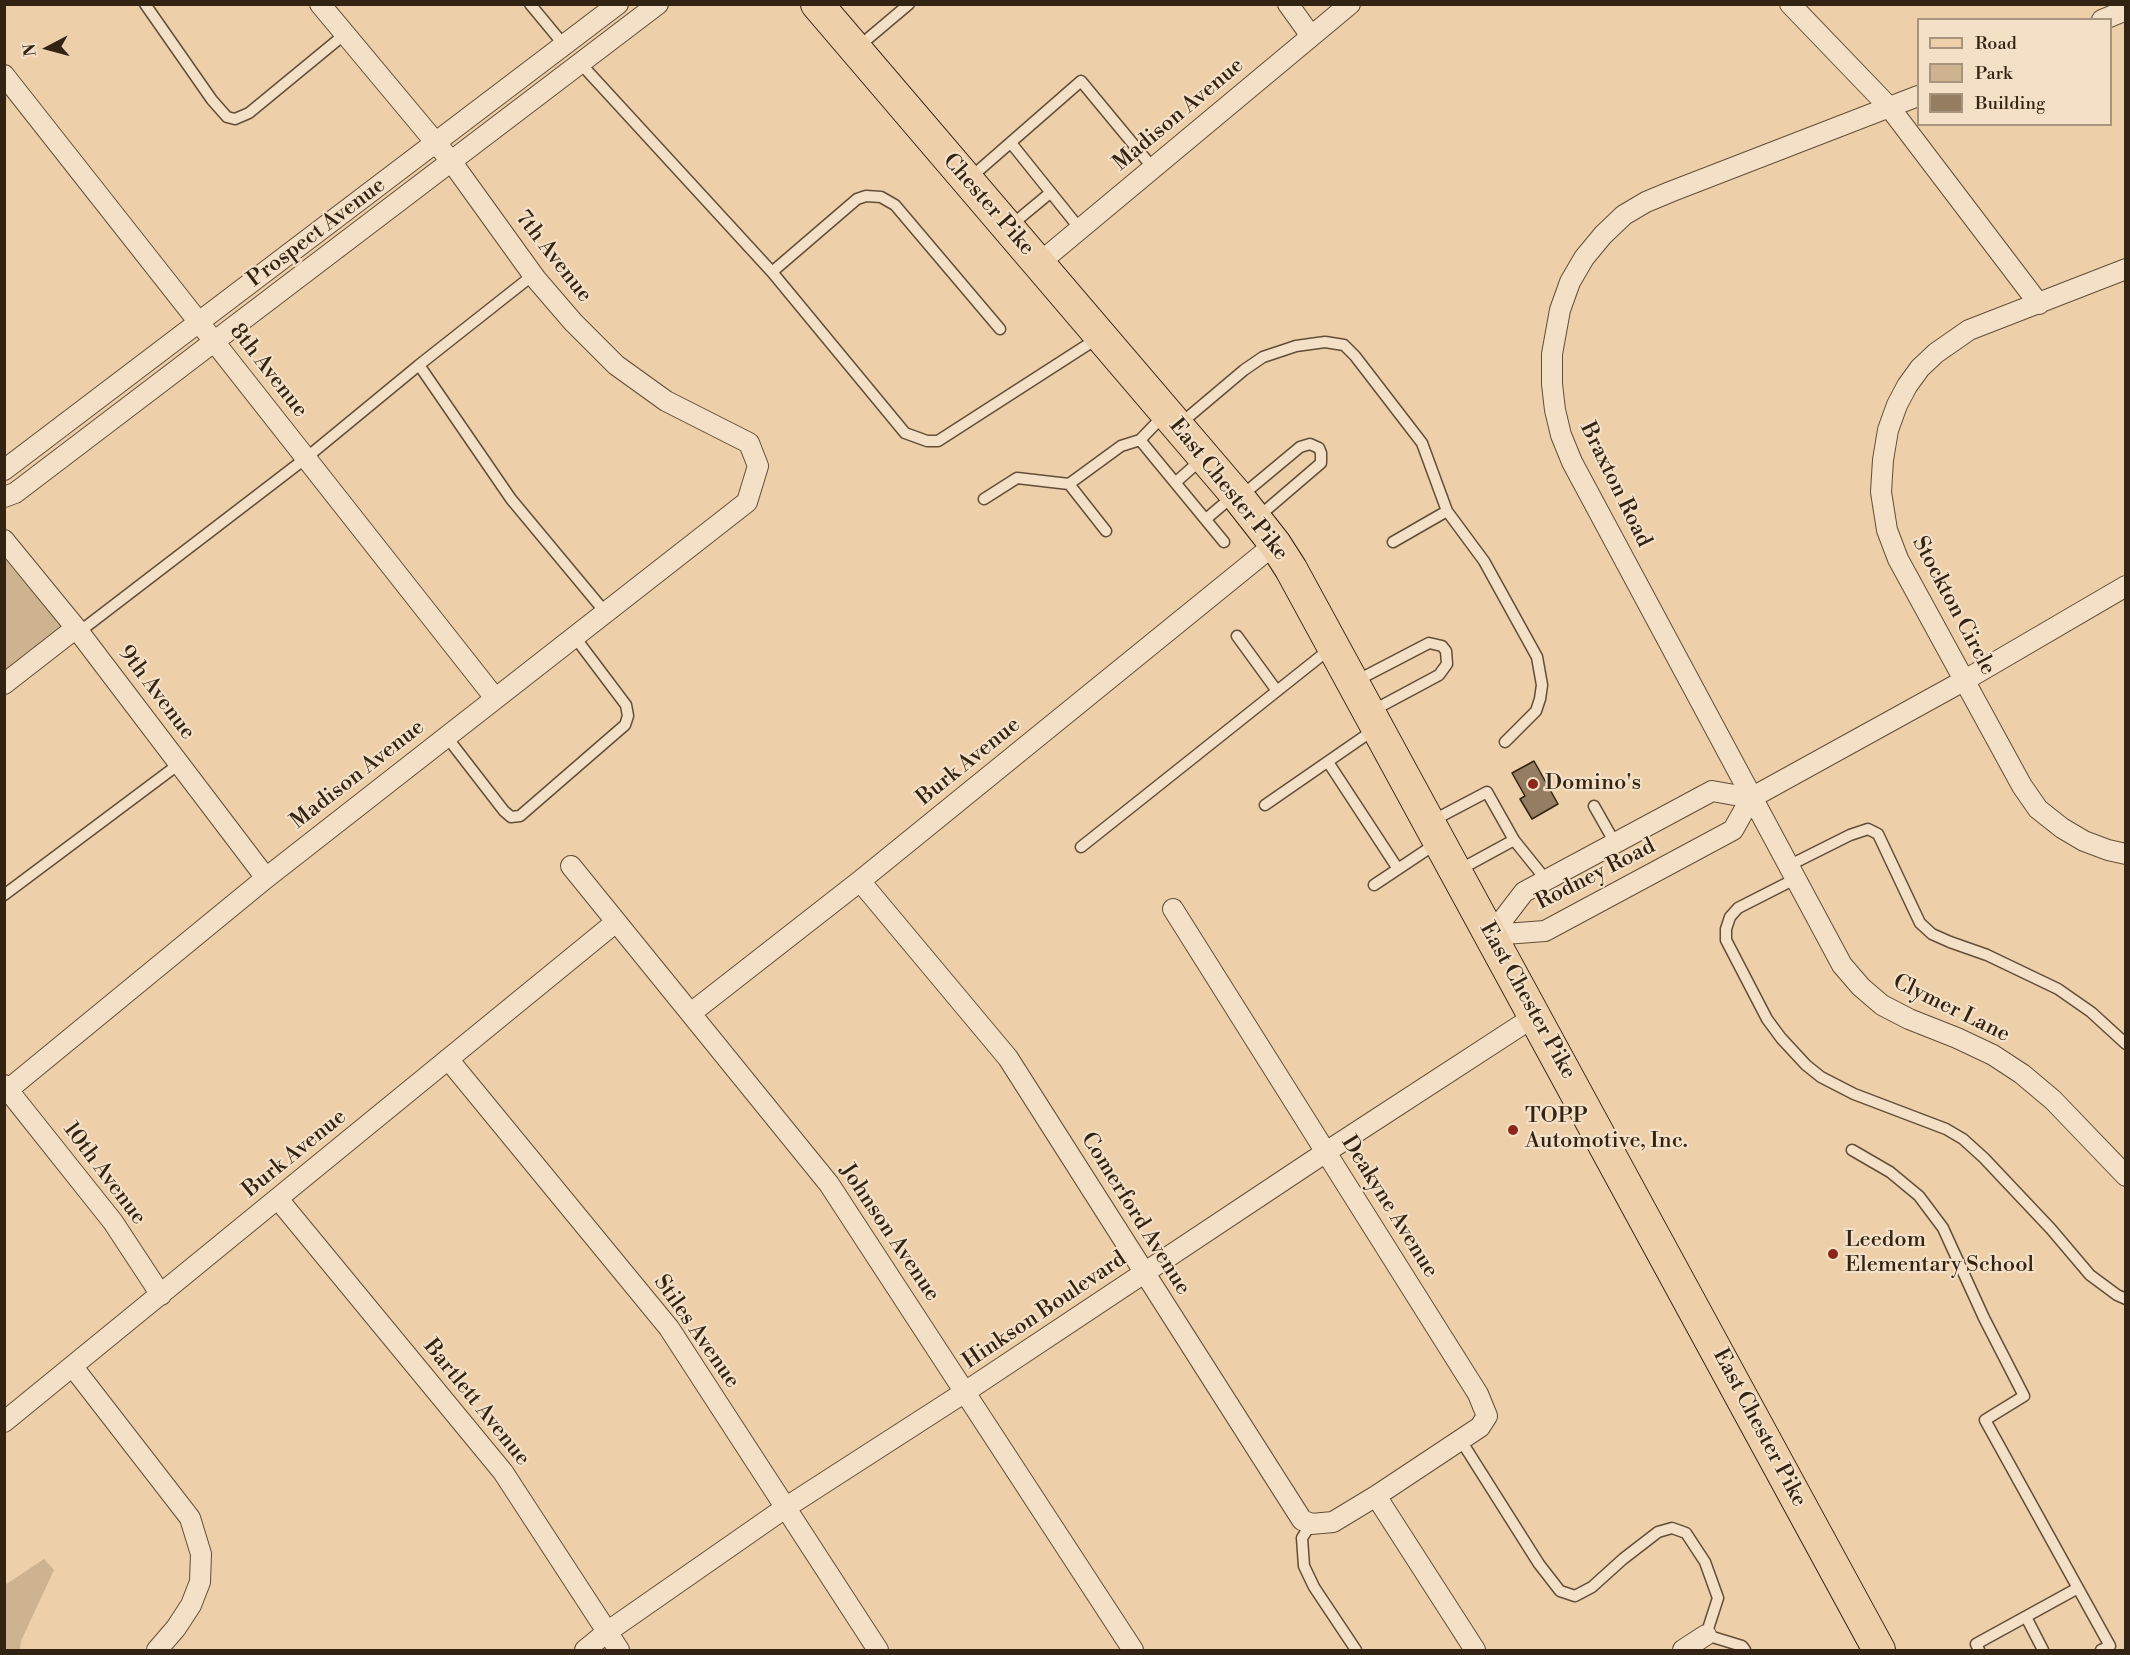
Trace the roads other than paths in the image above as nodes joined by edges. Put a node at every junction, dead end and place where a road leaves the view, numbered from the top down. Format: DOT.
graph roads {
  1 [pos="145,4"];
  2 [pos="320,4"];
  3 [pos="530,4"];
  4 [pos="618,4"];
  5 [pos="658,4"];
  6 [pos="909,4"];
  7 [pos="1288,4"];
  8 [pos="1350,4"];
  9 [pos="1790,4"];
  10 [pos="819,5"];
  11 [pos="2126,10"];
  12 [pos="2107,18"];
  13 [pos="345,34"];
  14 [pos="1311,36"];
  15 [pos="564,45"];
  16 [pos="855,49"];
  17 [pos="581,64"];
  18 [pos="4,75"];
  19 [pos="1917,96"];
  20 [pos="1890,108"];
  21 [pos="436,143"];
  22 [pos="1011,143"];
  23 [pos="451,161"];
  24 [pos="1153,168"];
  25 [pos="967,180"];
  26 [pos="1050,193"];
  27 [pos="1008,228"];
  28 [pos="1080,229"];
  29 [pos="1038,264"];
  30 [pos="2126,269"];
  31 [pos="772,272"];
  32 [pos="533,275"];
  33 [pos="2039,304"];
  34 [pos="199,322"];
  35 [pos="1000,329"];
  36 [pos="1100,336"];
  37 [pos="214,342"];
  38 [pos="418,365"];
  39 [pos="1168,415"];
  40 [pos="1140,440"];
  41 [pos="1204,457"];
  42 [pos="306,458"];
  43 [pos="4,470"];
  44 [pos="1176,482"];
  45 [pos="1069,484"];
  46 [pos="4,497"];
  47 [pos="984,499"];
  48 [pos="747,502"];
  49 [pos="1243,504"];
  50 [pos="1447,511"];
  51 [pos="1206,519"];
  52 [pos="1106,531"];
  53 [pos="4,540"];
  54 [pos="1224,542"];
  55 [pos="1393,542"];
  56 [pos="1275,544"];
  57 [pos="2126,586"];
  58 [pos="605,612"];
  59 [pos="77,630"];
  60 [pos="574,636"];
  61 [pos="1237,636"];
  62 [pos="1334,646"];
  63 [pos="1965,680"];
  64 [pos="1354,682"];
  65 [pos="4,684"];
  66 [pos="1276,692"];
  67 [pos="495,698"];
  68 [pos="1374,720"];
  69 [pos="446,736"];
  70 [pos="1505,742"];
  71 [pos="1328,762"];
  72 [pos="179,764"];
  73 [pos="1751,798"];
  74 [pos="1265,805"];
  75 [pos="1594,806"];
  76 [pos="1435,831"];
  77 [pos="1514,840"];
  78 [pos="1615,843"];
  79 [pos="1081,847"];
  80 [pos="2126,854"];
  81 [pos="571,866"];
  82 [pos="1398,869"];
  83 [pos="1456,872"];
  84 [pos="1792,872"];
  85 [pos="266,878"];
  86 [pos="1547,881"];
  87 [pos="860,882"];
  88 [pos="1374,885"];
  89 [pos="4,896"];
  90 [pos="1173,909"];
  91 [pos="616,922"];
  92 [pos="1491,935"];
  93 [pos="691,1013"];
  94 [pos="1535,1016"];
  95 [pos="2126,1044"];
  96 [pos="448,1059"];
  97 [pos="6,1089"];
  98 [pos="1852,1150"];
  99 [pos="1326,1152"];
  100 [pos="2126,1176"];
  101 [pos="278,1199"];
  102 [pos="1145,1273"];
  103 [pos="160,1295"];
  104 [pos="2126,1299"];
  105 [pos="72,1367"];
  106 [pos="965,1392"];
  107 [pos="4,1422"];
  108 [pos="1460,1439"];
  109 [pos="1376,1496"];
  110 [pos="785,1508"];
  111 [pos="1311,1524"];
  112 [pos="2078,1588"];
  113 [pos="2026,1617"];
  114 [pos="607,1632"];
  115 [pos="1706,1635"];
  116 [pos="1977,1647"];
  117 [pos="157,1650"];
  118 [pos="585,1650"];
  119 [pos="619,1650"];
  120 [pos="878,1650"];
  121 [pos="1133,1650"];
  122 [pos="1356,1650"];
  123 [pos="1476,1650"];
  124 [pos="1683,1650"];
  125 [pos="1744,1650"];
  126 [pos="1879,1650"];
  127 [pos="2043,1650"];
  128 [pos="2102,1650"];
  1 -- 13 [label="lane"];
  2 -- 13 [label="street, 7th Avenue"];
  3 -- 15 [label="lane"];
  4 -- 15 [label="street, Prospect Avenue"];
  5 -- 17 [label="street, Prospect Avenue"];
  6 -- 16 [label="lane"];
  7 -- 14 [label="street"];
  8 -- 14 [label="street, Madison Avenue"];
  9 -- 20 [label="street"];
  10 -- 16 [label="main road, Chester Pike"];
  11 -- 12 [label="street"];
  13 -- 21 [label="street, 7th Avenue"];
  14 -- 24 [label="street, Madison Avenue"];
  15 -- 21 [label="street, Prospect Avenue"];
  16 -- 25 [label="main road, Chester Pike"];
  17 -- 23 [label="street, Prospect Avenue"];
  17 -- 31 [label="lane"];
  18 -- 34 [label="street, 8th Avenue"];
  19 -- 20 [label="street, Braxton Road"];
  20 -- 33 [label="street"];
  20 -- 73 [label="street, Braxton Road"];
  21 -- 23 [label="street, 7th Avenue"];
  21 -- 34 [label="street, Prospect Avenue"];
  22 -- 24 [label="lane"];
  22 -- 25 [label="lane"];
  22 -- 26 [label="lane"];
  23 -- 32 [label="street, 7th Avenue"];
  23 -- 37 [label="street, Prospect Avenue"];
  24 -- 28 [label="street, Madison Avenue"];
  25 -- 27 [label="main road, Chester Pike"];
  26 -- 27 [label="lane"];
  26 -- 28 [label="lane"];
  27 -- 29 [label="main road, Chester Pike"];
  28 -- 29 [label="street, Madison Avenue"];
  29 -- 36 [label="main road, Chester Pike"];
  30 -- 33 [label="street, Stockton Circle"];
  31 -- 35 [label="lane"];
  31 -- 36 [label="lane"];
  32 -- 38 [label="lane"];
  32 -- 48 [label="street, 7th Avenue"];
  33 -- 63 [label="street, Stockton Circle"];
  34 -- 37 [label="street, 8th Avenue"];
  34 -- 43 [label="street, Prospect Avenue"];
  36 -- 39 [label="main road, Chester Pike"];
  37 -- 42 [label="street, 8th Avenue"];
  37 -- 46 [label="street, Prospect Avenue"];
  38 -- 42 [label="lane"];
  38 -- 58 [label="lane"];
  39 -- 40 [label="lane"];
  39 -- 41 [label="main road, East Chester Pike"];
  39 -- 50 [label="lane"];
  40 -- 44 [label="lane"];
  40 -- 45 [label="lane"];
  41 -- 44 [label="lane"];
  41 -- 49 [label="main road, East Chester Pike"];
  42 -- 59 [label="lane"];
  42 -- 67 [label="street, 8th Avenue"];
  44 -- 51 [label="lane"];
  45 -- 47 [label="lane"];
  45 -- 52 [label="lane"];
  48 -- 58 [label="street, Madison Avenue"];
  49 -- 49 [label="lane"];
  49 -- 51 [label="lane"];
  49 -- 56 [label="main road, East Chester Pike"];
  50 -- 55 [label="lane"];
  50 -- 70 [label="lane"];
  51 -- 54 [label="lane"];
  53 -- 59 [label="street, 9th Avenue"];
  56 -- 62 [label="main road, East Chester Pike"];
  56 -- 87 [label="street, Burk Avenue"];
  57 -- 63 [label="street"];
  58 -- 60 [label="street, Madison Avenue"];
  59 -- 65 [label="street"];
  59 -- 72 [label="street, 9th Avenue"];
  60 -- 67 [label="street, Madison Avenue"];
  60 -- 69 [label="lane"];
  61 -- 66 [label="lane"];
  62 -- 64 [label="main road, East Chester Pike"];
  62 -- 66 [label="lane"];
  63 -- 73 [label="street"];
  63 -- 80 [label="street, Stockton Circle"];
  64 -- 68 [label="main road, East Chester Pike"];
  64 -- 68 [label="lane"];
  66 -- 79 [label="lane"];
  67 -- 69 [label="street, Madison Avenue"];
  68 -- 71 [label="lane"];
  68 -- 76 [label="main road, East Chester Pike"];
  69 -- 85 [label="street, Madison Avenue"];
  71 -- 74 [label="lane"];
  71 -- 82 [label="lane"];
  72 -- 85 [label="street, 9th Avenue"];
  72 -- 89 [label="lane"];
  73 -- 78 [label="street, Rodney Road"];
  73 -- 84 [label="street, Clymer Lane"];
  73 -- 92 [label="street, Rodney Road"];
  75 -- 78 [label="lane"];
  76 -- 77 [label="lane"];
  76 -- 82 [label="lane"];
  76 -- 83 [label="main road, East Chester Pike"];
  77 -- 83 [label="lane"];
  77 -- 86 [label="lane"];
  78 -- 86 [label="street, Rodney Road"];
  81 -- 91 [label="street, Johnson Avenue"];
  82 -- 88 [label="lane"];
  83 -- 92 [label="main road, East Chester Pike"];
  84 -- 95 [label="lane"];
  84 -- 100 [label="street, Clymer Lane"];
  84 -- 104 [label="lane"];
  85 -- 97 [label="street, Madison Avenue"];
  86 -- 92 [label="street, Rodney Road"];
  87 -- 93 [label="street, Burk Avenue"];
  87 -- 102 [label="street, Comerford Avenue"];
  90 -- 99 [label="street, Deakyne Avenue"];
  91 -- 93 [label="street, Johnson Avenue"];
  91 -- 96 [label="street, Burk Avenue"];
  92 -- 94 [label="main road, East Chester Pike"];
  93 -- 106 [label="street, Johnson Avenue"];
  94 -- 99 [label="street, Hinkson Boulevard"];
  94 -- 126 [label="main road, East Chester Pike"];
  96 -- 101 [label="street, Burk Avenue"];
  96 -- 110 [label="street, Stiles Avenue"];
  97 -- 103 [label="street, 10th Avenue"];
  98 -- 112 [label="lane"];
  99 -- 102 [label="street, Hinkson Boulevard"];
  99 -- 108 [label="street, Deakyne Avenue"];
  101 -- 103 [label="street, Burk Avenue"];
  101 -- 114 [label="street, Bartlett Avenue"];
  102 -- 106 [label="street, Hinkson Boulevard"];
  102 -- 111 [label="street, Comerford Avenue"];
  103 -- 105 [label="street, Burk Avenue"];
  105 -- 107 [label="street, Burk Avenue"];
  105 -- 117 [label="street"];
  106 -- 110 [label="street, Hinkson Boulevard"];
  106 -- 121 [label="street, Johnson Avenue"];
  108 -- 109 [label="street, Deakyne Avenue"];
  108 -- 115 [label="lane"];
  109 -- 111 [label="street"];
  109 -- 123 [label="street"];
  110 -- 114 [label="street, Hinkson Boulevard"];
  110 -- 120 [label="street, Stiles Avenue"];
  111 -- 122 [label="lane"];
  112 -- 113 [label="lane"];
  112 -- 128 [label="lane"];
  113 -- 116 [label="lane"];
  113 -- 127 [label="lane"];
  114 -- 118 [label="street, Hinkson Boulevard"];
  114 -- 119 [label="street, Bartlett Avenue"];
  115 -- 124 [label="street"];
  115 -- 125 [label="lane"];
}
